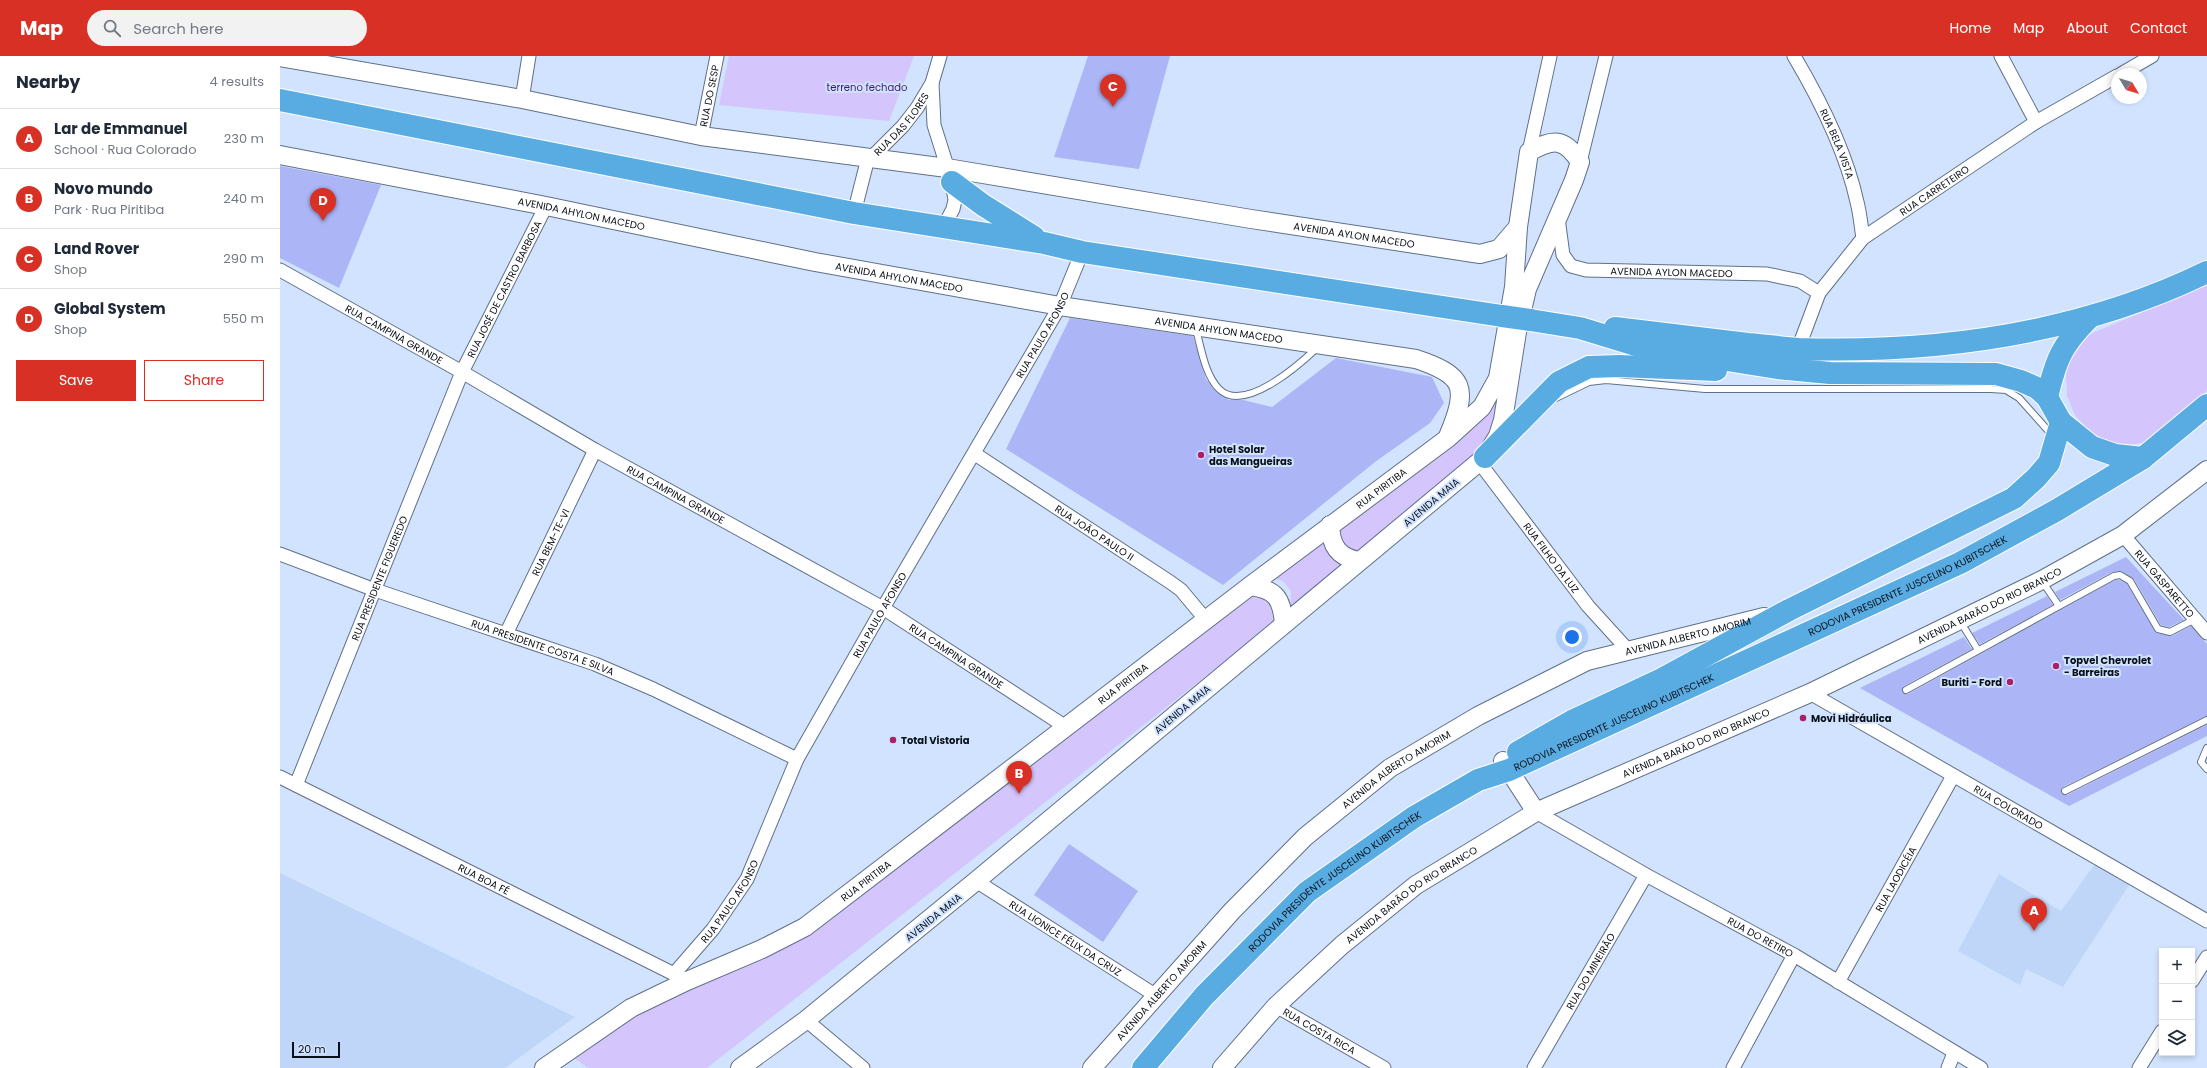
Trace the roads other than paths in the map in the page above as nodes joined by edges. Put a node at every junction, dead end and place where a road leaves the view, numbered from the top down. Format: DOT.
graph roads {
  1 [pos="529,56"];
  2 [pos="716,56"];
  3 [pos="940,56"];
  4 [pos="1550,56"];
  5 [pos="1606,56"];
  6 [pos="1794,56"];
  7 [pos="2001,56"];
  8 [pos="2152,56"];
  9 [pos="280,57"];
  10 [pos="341,62"];
  11 [pos="2131,68"];
  12 [pos="2111,79"];
  13 [pos="932,83"];
  14 [pos="522,99"];
  15 [pos="280,100"];
  16 [pos="2036,122"];
  17 [pos="701,136"];
  18 [pos="1529,152"];
  19 [pos="280,155"];
  20 [pos="869,158"];
  21 [pos="1580,162"];
  22 [pos="950,175"];
  23 [pos="546,206"];
  24 [pos="854,213"];
  25 [pos="1558,218"];
  26 [pos="1518,227"];
  27 [pos="943,228"];
  28 [pos="1863,238"];
  29 [pos="1044,243"];
  30 [pos="1082,252"];
  31 [pos="280,270"];
  32 [pos="2207,272"];
  33 [pos="1819,293"];
  34 [pos="1060,306"];
  35 [pos="2088,318"];
  36 [pos="1195,326"];
  37 [pos="1504,326"];
  38 [pos="1580,328"];
  39 [pos="1320,345"];
  40 [pos="1798,349"];
  41 [pos="462,372"];
  42 [pos="1830,372"];
  43 [pos="2047,397"];
  44 [pos="2203,411"];
  45 [pos="1528,412"];
  46 [pos="2059,431"];
  47 [pos="1448,438"];
  48 [pos="595,450"];
  49 [pos="975,454"];
  50 [pos="2143,458"];
  51 [pos="1482,460"];
  52 [pos="2207,470"];
  53 [pos="1330,525"];
  54 [pos="2123,535"];
  55 [pos="280,554"];
  56 [pos="1359,561"];
  57 [pos="2042,580"];
  58 [pos="1250,586"];
  59 [pos="375,590"];
  60 [pos="2059,606"];
  61 [pos="883,608"];
  62 [pos="1789,610"];
  63 [pos="2195,619"];
  64 [pos="1206,620"];
  65 [pos="1959,620"];
  66 [pos="1284,624"];
  67 [pos="2207,633"];
  68 [pos="506,634"];
  69 [pos="1628,650"];
  70 [pos="1978,650"];
  71 [pos="1906,690"];
  72 [pos="1810,693"];
  73 [pos="2207,720"];
  74 [pos="1066,727"];
  75 [pos="2207,748"];
  76 [pos="797,759"];
  77 [pos="1506,766"];
  78 [pos="2207,769"];
  79 [pos="1953,776"];
  80 [pos="280,777"];
  81 [pos="296,785"];
  82 [pos="2065,790"];
  83 [pos="1536,812"];
  84 [pos="1646,875"];
  85 [pos="976,881"];
  86 [pos="2207,921"];
  87 [pos="1794,955"];
  88 [pos="2207,957"];
  89 [pos="2195,976"];
  90 [pos="680,977"];
  91 [pos="1838,982"];
  92 [pos="1155,995"];
  93 [pos="1276,1006"];
  94 [pos="806,1020"];
  95 [pos="2159,1036"];
  96 [pos="1954,1053"];
  97 [pos="544,1068"];
  98 [pos="740,1068"];
  99 [pos="864,1068"];
  100 [pos="1092,1068"];
  101 [pos="1143,1068"];
  102 [pos="1222,1068"];
  103 [pos="1384,1068"];
  104 [pos="1534,1068"];
  105 [pos="1733,1068"];
  106 [pos="1948,1068"];
  107 [pos="1981,1068"];
  108 [pos="2139,1068"];
  1 -- 14 [label="street"];
  2 -- 17 [label="street, RUA DO SESP"];
  3 -- 13 [label="street, RUA DAS FLORES"];
  4 -- 18 [label="street"];
  5 -- 21 [label="street"];
  6 -- 28 [label="street, RUA BELA VISTA"];
  7 -- 16 [label="street"];
  8 -- 11 [label="street"];
  9 -- 10 [label="main road, AVENIDA AYLON MACEDO"];
  10 -- 14 [label="main road, AVENIDA AYLON MACEDO"];
  12 -- 16 [label="street, RUA CARRETEIRO"];
  13 -- 20 [label="street, RUA DAS FLORES"];
  13 -- 22 [label="street"];
  14 -- 17 [label="main road, AVENIDA AYLON MACEDO"];
  15 -- 24 [label="highway"];
  16 -- 28 [label="street, RUA CARRETEIRO"];
  17 -- 20 [label="main road, AVENIDA AYLON MACEDO"];
  18 -- 21 [label="main road"];
  18 -- 26 [label="main road, RUA PIRITIBA"];
  19 -- 23 [label="main road, AVENIDA AHYLON MACEDO"];
  20 -- 22 [label="main road, AVENIDA AYLON MACEDO"];
  20 -- 24 [label="street, RUA DAS FLORES"];
  21 -- 25 [label="main road, AVENIDA MAIA"];
  22 -- 26 [label="main road, AVENIDA AYLON MACEDO"];
  22 -- 27 [label="street"];
  22 -- 29 [label="highway"];
  23 -- 34 [label="main road, AVENIDA AHYLON MACEDO"];
  23 -- 41 [label="street, RUA JOSÉ DE CASTRO BARBOSA"];
  24 -- 27 [label="highway"];
  25 -- 33 [label="street, AVENIDA AYLON MACEDO"];
  25 -- 51 [label="main road, AVENIDA MAIA"];
  26 -- 37 [label="main road, RUA PIRITIBA"];
  27 -- 29 [label="highway"];
  28 -- 33 [label="street, RUA CARRETEIRO"];
  29 -- 30 [label="highway"];
  30 -- 34 [label="street, RUA PAULO AFONSO"];
  30 -- 37 [label="highway"];
  31 -- 41 [label="street, RUA CAMPINA GRANDE"];
  32 -- 35 [label="highway"];
  33 -- 40 [label="street, RUA CARRETEIRO"];
  34 -- 36 [label="main road, AVENIDA AHYLON MACEDO"];
  34 -- 49 [label="street, RUA PAULO AFONSO"];
  35 -- 40 [label="highway"];
  35 -- 43 [label="highway"];
  36 -- 39 [label="main road, AVENIDA AHYLON MACEDO"];
  36 -- 39 [label="lane"];
  37 -- 38 [label="highway, bridge"];
  37 -- 47 [label="main road, RUA PIRITIBA"];
  38 -- 40 [label="highway"];
  38 -- 42 [label="highway"];
  39 -- 47 [label="main road, AVENIDA AHYLON MACEDO"];
  41 -- 48 [label="street, RUA CAMPINA GRANDE"];
  41 -- 59 [label="street, RUA PRESIDENTE FIGUEREDO"];
  42 -- 43 [label="highway"];
  42 -- 45 [label="highway"];
  43 -- 46 [label="highway"];
  44 -- 50 [label="highway, RODOVIA PRESIDENTE JUSCELINO KUBITSCHEK"];
  45 -- 46 [label="lane"];
  45 -- 51 [label="highway"];
  46 -- 50 [label="highway"];
  46 -- 62 [label="highway"];
  47 -- 53 [label="main road, RUA PIRITIBA"];
  48 -- 61 [label="street, RUA CAMPINA GRANDE"];
  48 -- 68 [label="street, RUA BEM-TE-VI"];
  49 -- 61 [label="street, RUA PAULO AFONSO"];
  49 -- 64 [label="street, RUA JOÃO PAULO II"];
  50 -- 77 [label="highway, RODOVIA PRESIDENTE JUSCELINO KUBITSCHEK"];
  51 -- 56 [label="main road, AVENIDA MAIA"];
  51 -- 69 [label="street, RUA FILHO DA LUZ"];
  52 -- 54 [label="main road, AVENIDA BARÃO DO RIO BRANCO"];
  53 -- 56 [label="main road"];
  53 -- 58 [label="main road, RUA PIRITIBA"];
  54 -- 57 [label="main road, AVENIDA BARÃO DO RIO BRANCO"];
  54 -- 63 [label="street, RUA GASPARETTO"];
  55 -- 59 [label="street, RUA PRESIDENTE COSTA E SILVA"];
  56 -- 66 [label="main road, AVENIDA MAIA"];
  57 -- 60 [label="lane"];
  57 -- 65 [label="main road, AVENIDA BARÃO DO RIO BRANCO"];
  58 -- 64 [label="main road, RUA PIRITIBA"];
  58 -- 66 [label="main road"];
  59 -- 68 [label="street, RUA PRESIDENTE COSTA E SILVA"];
  59 -- 81 [label="street, RUA PRESIDENTE FIGUEREDO"];
  60 -- 63 [label="lane"];
  60 -- 70 [label="lane"];
  61 -- 74 [label="street, RUA CAMPINA GRANDE"];
  61 -- 76 [label="street, RUA PAULO AFONSO"];
  62 -- 69 [label="main road, AVENIDA ALBERTO AMORIM"];
  62 -- 77 [label="highway"];
  63 -- 67 [label="street, RUA GASPARETTO"];
  64 -- 74 [label="main road, RUA PIRITIBA"];
  65 -- 70 [label="lane"];
  65 -- 72 [label="main road, AVENIDA BARÃO DO RIO BRANCO"];
  66 -- 85 [label="main road, AVENIDA MAIA"];
  68 -- 76 [label="street, RUA PRESIDENTE COSTA E SILVA"];
  69 -- 92 [label="main road, AVENIDA ALBERTO AMORIM"];
  70 -- 71 [label="lane"];
  72 -- 79 [label="street, RUA COLORADO"];
  72 -- 83 [label="main road, AVENIDA BARÃO DO RIO BRANCO"];
  73 -- 82 [label="lane"];
  74 -- 90 [label="main road, RUA PIRITIBA"];
  75 -- 78 [label="lane"];
  76 -- 90 [label="street, RUA PAULO AFONSO"];
  77 -- 83 [label="main road"];
  77 -- 101 [label="highway, RODOVIA PRESIDENTE JUSCELINO KUBITSCHEK"];
  79 -- 86 [label="street, RUA COLORADO"];
  79 -- 91 [label="street, RUA LAODICÉIA"];
  80 -- 81 [label="street, RUA BOA FÉ"];
  81 -- 90 [label="street, RUA BOA FÉ"];
  83 -- 84 [label="street, RUA DO RETIRO"];
  83 -- 93 [label="main road, AVENIDA BARÃO DO RIO BRANCO"];
  84 -- 87 [label="street, RUA DO RETIRO"];
  84 -- 104 [label="street, RUA DO MINEIRÃO"];
  85 -- 92 [label="street, RUA LIONICE FÉLIX DA CRUZ"];
  85 -- 94 [label="main road, AVENIDA MAIA"];
  87 -- 91 [label="street, RUA DO RETIRO"];
  87 -- 105 [label="street"];
  88 -- 89 [label="street"];
  90 -- 97 [label="main road, RUA PIRITIBA"];
  91 -- 96 [label="street, RUA DO RETIRO"];
  92 -- 100 [label="main road, AVENIDA ALBERTO AMORIM"];
  93 -- 102 [label="main road, AVENIDA BARÃO DO RIO BRANCO"];
  93 -- 103 [label="street, RUA COSTA RICA"];
  94 -- 98 [label="main road, AVENIDA MAIA"];
  94 -- 99 [label="street"];
  95 -- 108 [label="street"];
  96 -- 106 [label="street"];
  96 -- 107 [label="street, RUA DO RETIRO"];
}
